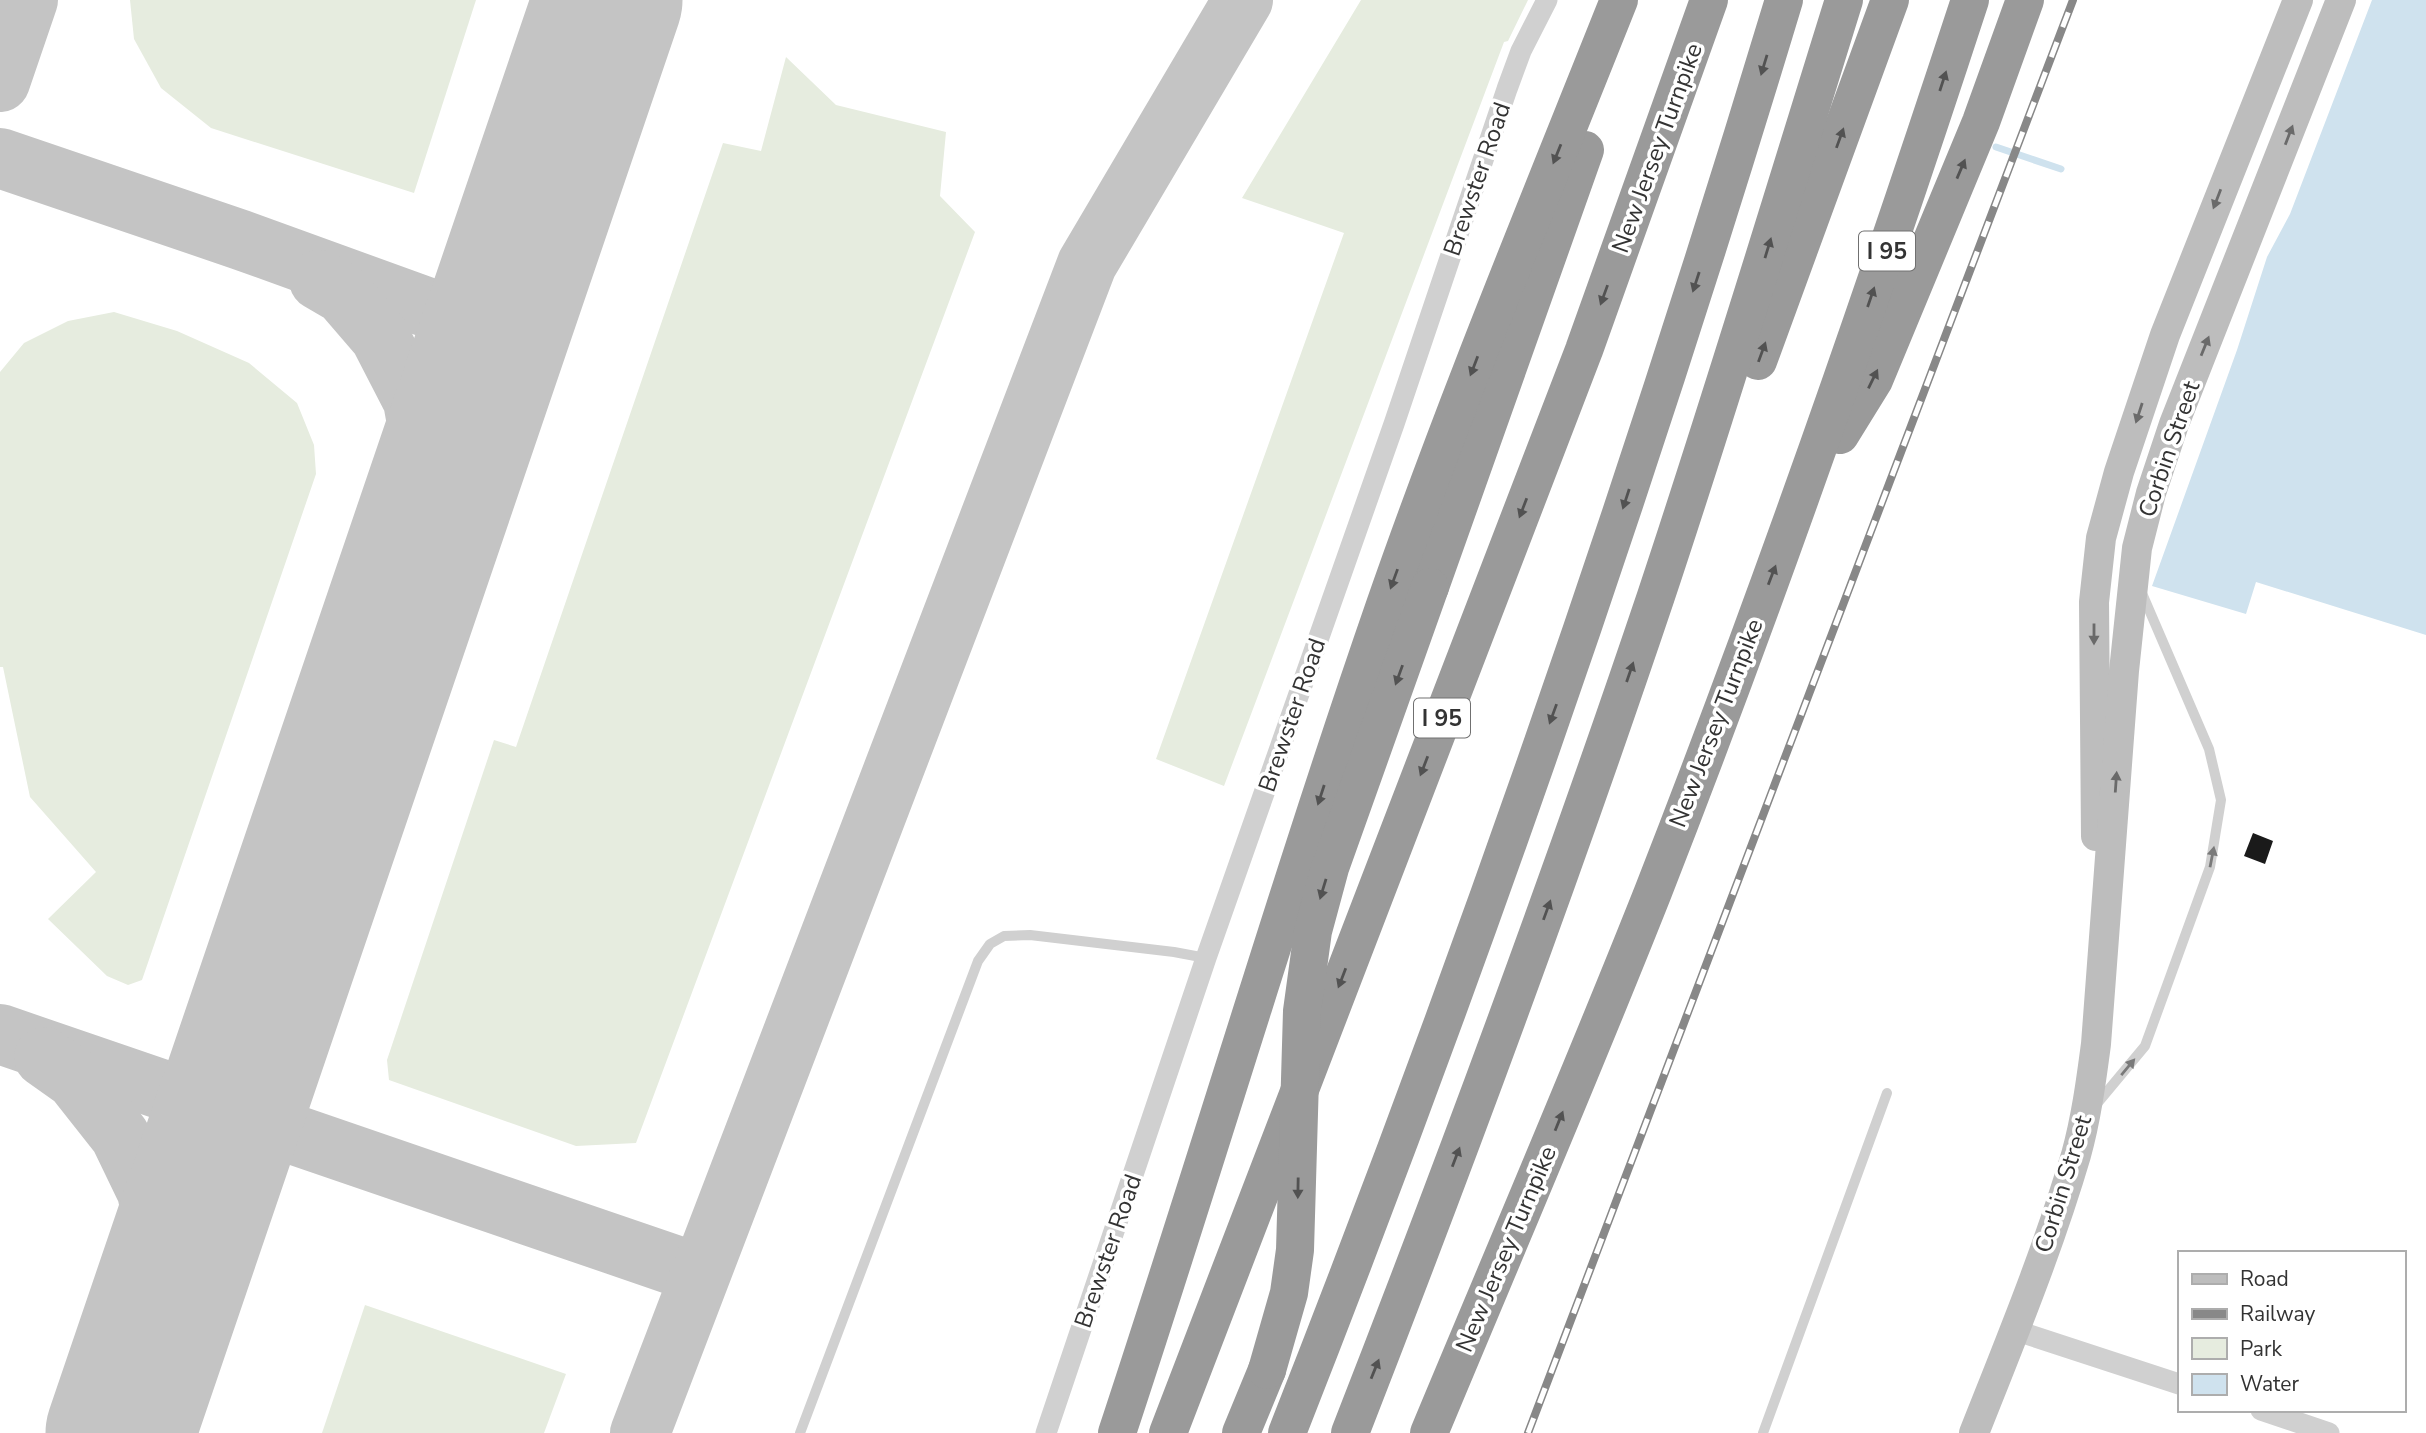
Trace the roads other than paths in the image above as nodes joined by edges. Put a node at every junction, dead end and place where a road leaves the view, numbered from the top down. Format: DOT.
graph roads {
  1 [pos="1547,0"];
  2 [pos="1619,0"];
  3 [pos="1639,0"];
  4 [pos="1709,0"];
  5 [pos="1783,0"];
  6 [pos="1844,0"];
  7 [pos="1890,0"];
  8 [pos="1970,0"];
  9 [pos="2025,0"];
  10 [pos="2298,0"];
  11 [pos="2341,0"];
  12 [pos="1687,500"];
  13 [pos="1800,500"];
  14 [pos="2135,575"];
  15 [pos="2106,923"];
  16 [pos="1206,958"];
  17 [pos="1887,1093"];
  18 [pos="2084,1119"];
  19 [pos="2014,1330"];
  20 [pos="2178,1384"];
  21 [pos="2267,1412"];
  22 [pos="800,1433"];
  23 [pos="1046,1433"];
  24 [pos="1117,1433"];
  25 [pos="1168,1433"];
  26 [pos="1241,1433"];
  27 [pos="1287,1433"];
  28 [pos="1350,1433"];
  29 [pos="1429,1433"];
  30 [pos="1763,1433"];
  31 [pos="1974,1433"];
  32 [pos="2329,1433"];
  1 -- 16 [label="street, Brewster Road"];
  2 -- 24 [label="highway, one-way"];
  3 -- 26 [label="highway, one-way, bridge"];
  4 -- 25 [label="highway, New Jersey Turnpike / I 95, one-way"];
  5 -- 27 [label="highway, one-way"];
  12 -- 6 [label="highway, one-way"];
  12 -- 7 [label="highway, one-way"];
  13 -- 8 [label="highway, New Jersey Turnpike / I 95, one-way"];
  13 -- 9 [label="highway, one-way"];
  10 -- 15 [label="main road, Corbin Street, one-way"];
  14 -- 11 [label="main road, Corbin Street, one-way"];
  28 -- 12 [label="highway, one-way"];
  29 -- 13 [label="highway, New Jersey Turnpike / I 95, one-way"];
  15 -- 14 [label="main road, Corbin Street, one-way"];
  18 -- 14 [label="lane, one-way"];
  15 -- 18 [label="main road, Corbin Street"];
  16 -- 22 [label="lane"];
  16 -- 23 [label="street, Brewster Road"];
  17 -- 30 [label="lane"];
  18 -- 19 [label="main road, Corbin Street"];
  19 -- 20 [label="street"];
  19 -- 31 [label="main road, Corbin Street"];
  21 -- 32 [label="street"];
}
